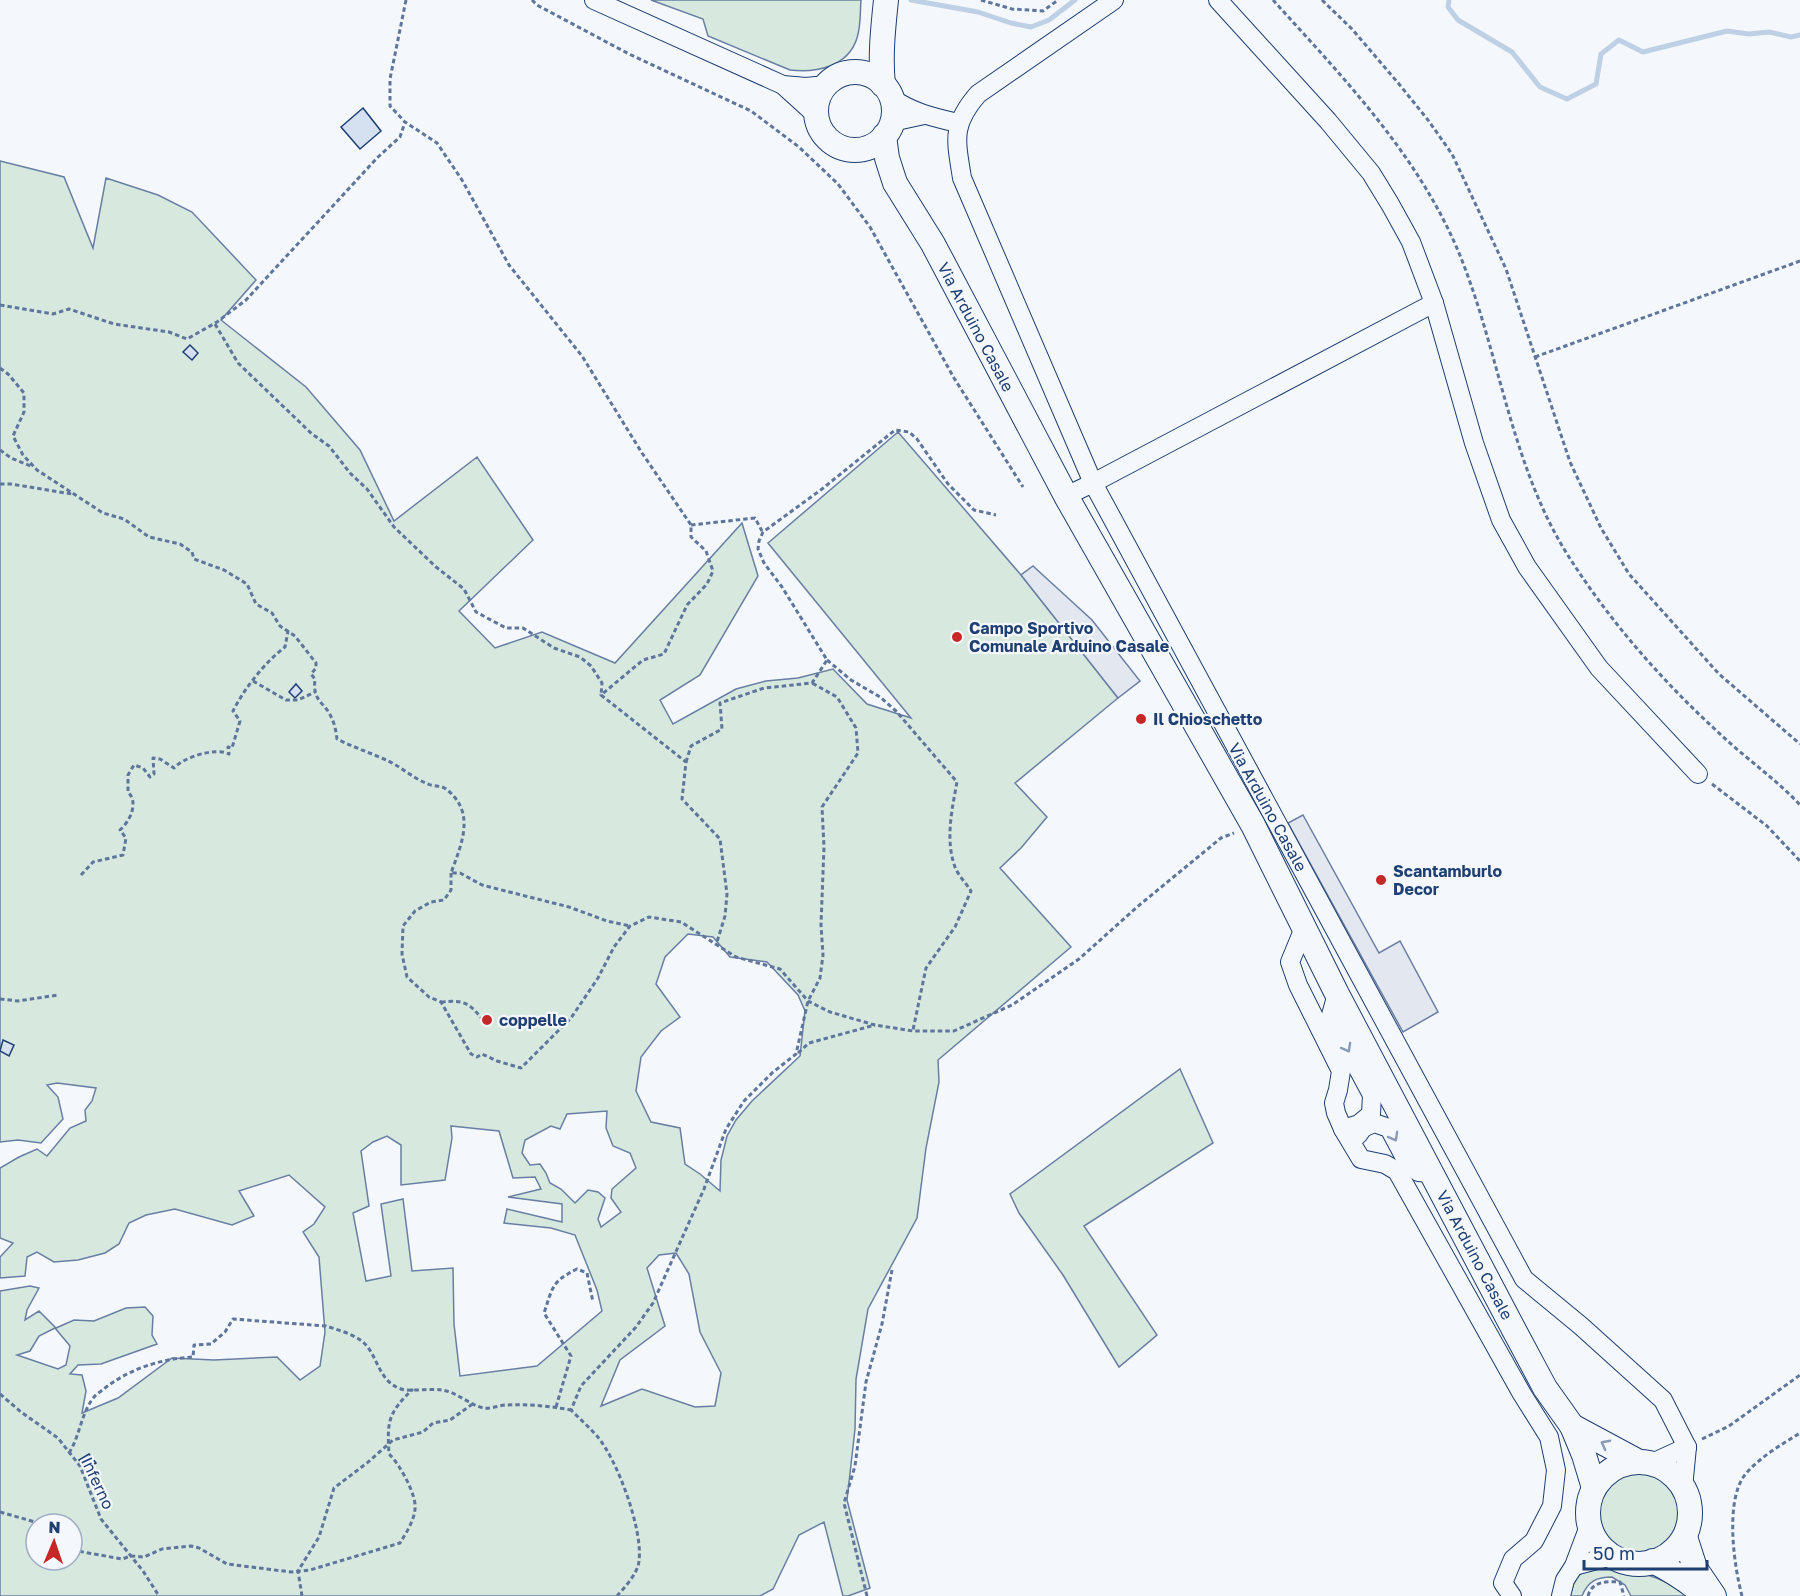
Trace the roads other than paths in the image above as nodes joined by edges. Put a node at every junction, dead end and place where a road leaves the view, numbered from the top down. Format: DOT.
graph roads {
  1 [pos="594,0"];
  2 [pos="886,0"];
  3 [pos="1114,0"];
  4 [pos="1218,0"];
  5 [pos="882,26"];
  6 [pos="861,73"];
  7 [pos="783,85"];
  8 [pos="826,85"];
  9 [pos="887,91"];
  10 [pos="816,115"];
  11 [pos="924,115"];
  12 [pos="958,123"];
  13 [pos="888,129"];
  14 [pos="855,150"];
  15 [pos="895,183"];
  16 [pos="1434,303"];
  17 [pos="1093,483"];
  18 [pos="1066,496"];
  19 [pos="1698,774"];
  20 [pos="1304,928"];
  21 [pos="1337,994"];
  22 [pos="1347,1136"];
  23 [pos="1432,1173"];
  24 [pos="1572,1426"];
  25 [pos="1687,1447"];
  26 [pos="1645,1463"];
  27 [pos="1594,1488"];
  28 [pos="1683,1488"];
  29 [pos="1589,1526"];
  30 [pos="1685,1537"];
  31 [pos="1612,1556"];
  32 [pos="1653,1561"];
  33 [pos="1574,1566"];
  34 [pos="1512,1596"];
  35 [pos="1561,1596"];
  36 [pos="1705,1596"];
  37 [pos="1714,1596"];
  1 -- 7 [label="street"];
  2 -- 5 [label="main road"];
  3 -- 12 [label="street"];
  4 -- 16 [label="street"];
  5 -- 6 [label="main road"];
  5 -- 9 [label="main road"];
  6 -- 8 [label="main road"];
  6 -- 9 [label="main road"];
  7 -- 8 [label="street"];
  7 -- 10 [label="street"];
  8 -- 10 [label="main road"];
  9 -- 11 [label="street"];
  9 -- 13 [label="main road"];
  10 -- 14 [label="main road"];
  11 -- 12 [label="street"];
  11 -- 13 [label="street"];
  12 -- 17 [label="street, Via Arduino Casale"];
  13 -- 14 [label="main road"];
  13 -- 15 [label="main road"];
  14 -- 15 [label="main road"];
  15 -- 18 [label="main road, Via Arduino Casale"];
  16 -- 17 [label="street"];
  16 -- 19 [label="street"];
  17 -- 18 [label="street"];
  17 -- 25 [label="street, Via Arduino Casale"];
  18 -- 20 [label="main road, Via Arduino Casale"];
  20 -- 21 [label="main road, Via Arduino Casale"];
  20 -- 22 [label="street"];
  21 -- 22 [label="street, one-way"];
  21 -- 23 [label="main road, Via Arduino Casale"];
  22 -- 23 [label="street, one-way"];
  22 -- 34 [label="street"];
  23 -- 24 [label="main road, Via Arduino Casale"];
  26 -- 24 [label="main road, one-way"];
  24 -- 27 [label="main road"];
  25 -- 26 [label="street"];
  25 -- 28 [label="street"];
  26 -- 27 [label="main road"];
  26 -- 28 [label="main road"];
  27 -- 29 [label="main road"];
  28 -- 30 [label="main road"];
  29 -- 31 [label="main road"];
  29 -- 33 [label="street"];
  30 -- 32 [label="main road"];
  30 -- 37 [label="main road"];
  31 -- 32 [label="main road"];
  31 -- 33 [label="street"];
  32 -- 36 [label="main road"];
  33 -- 35 [label="street"];
}
